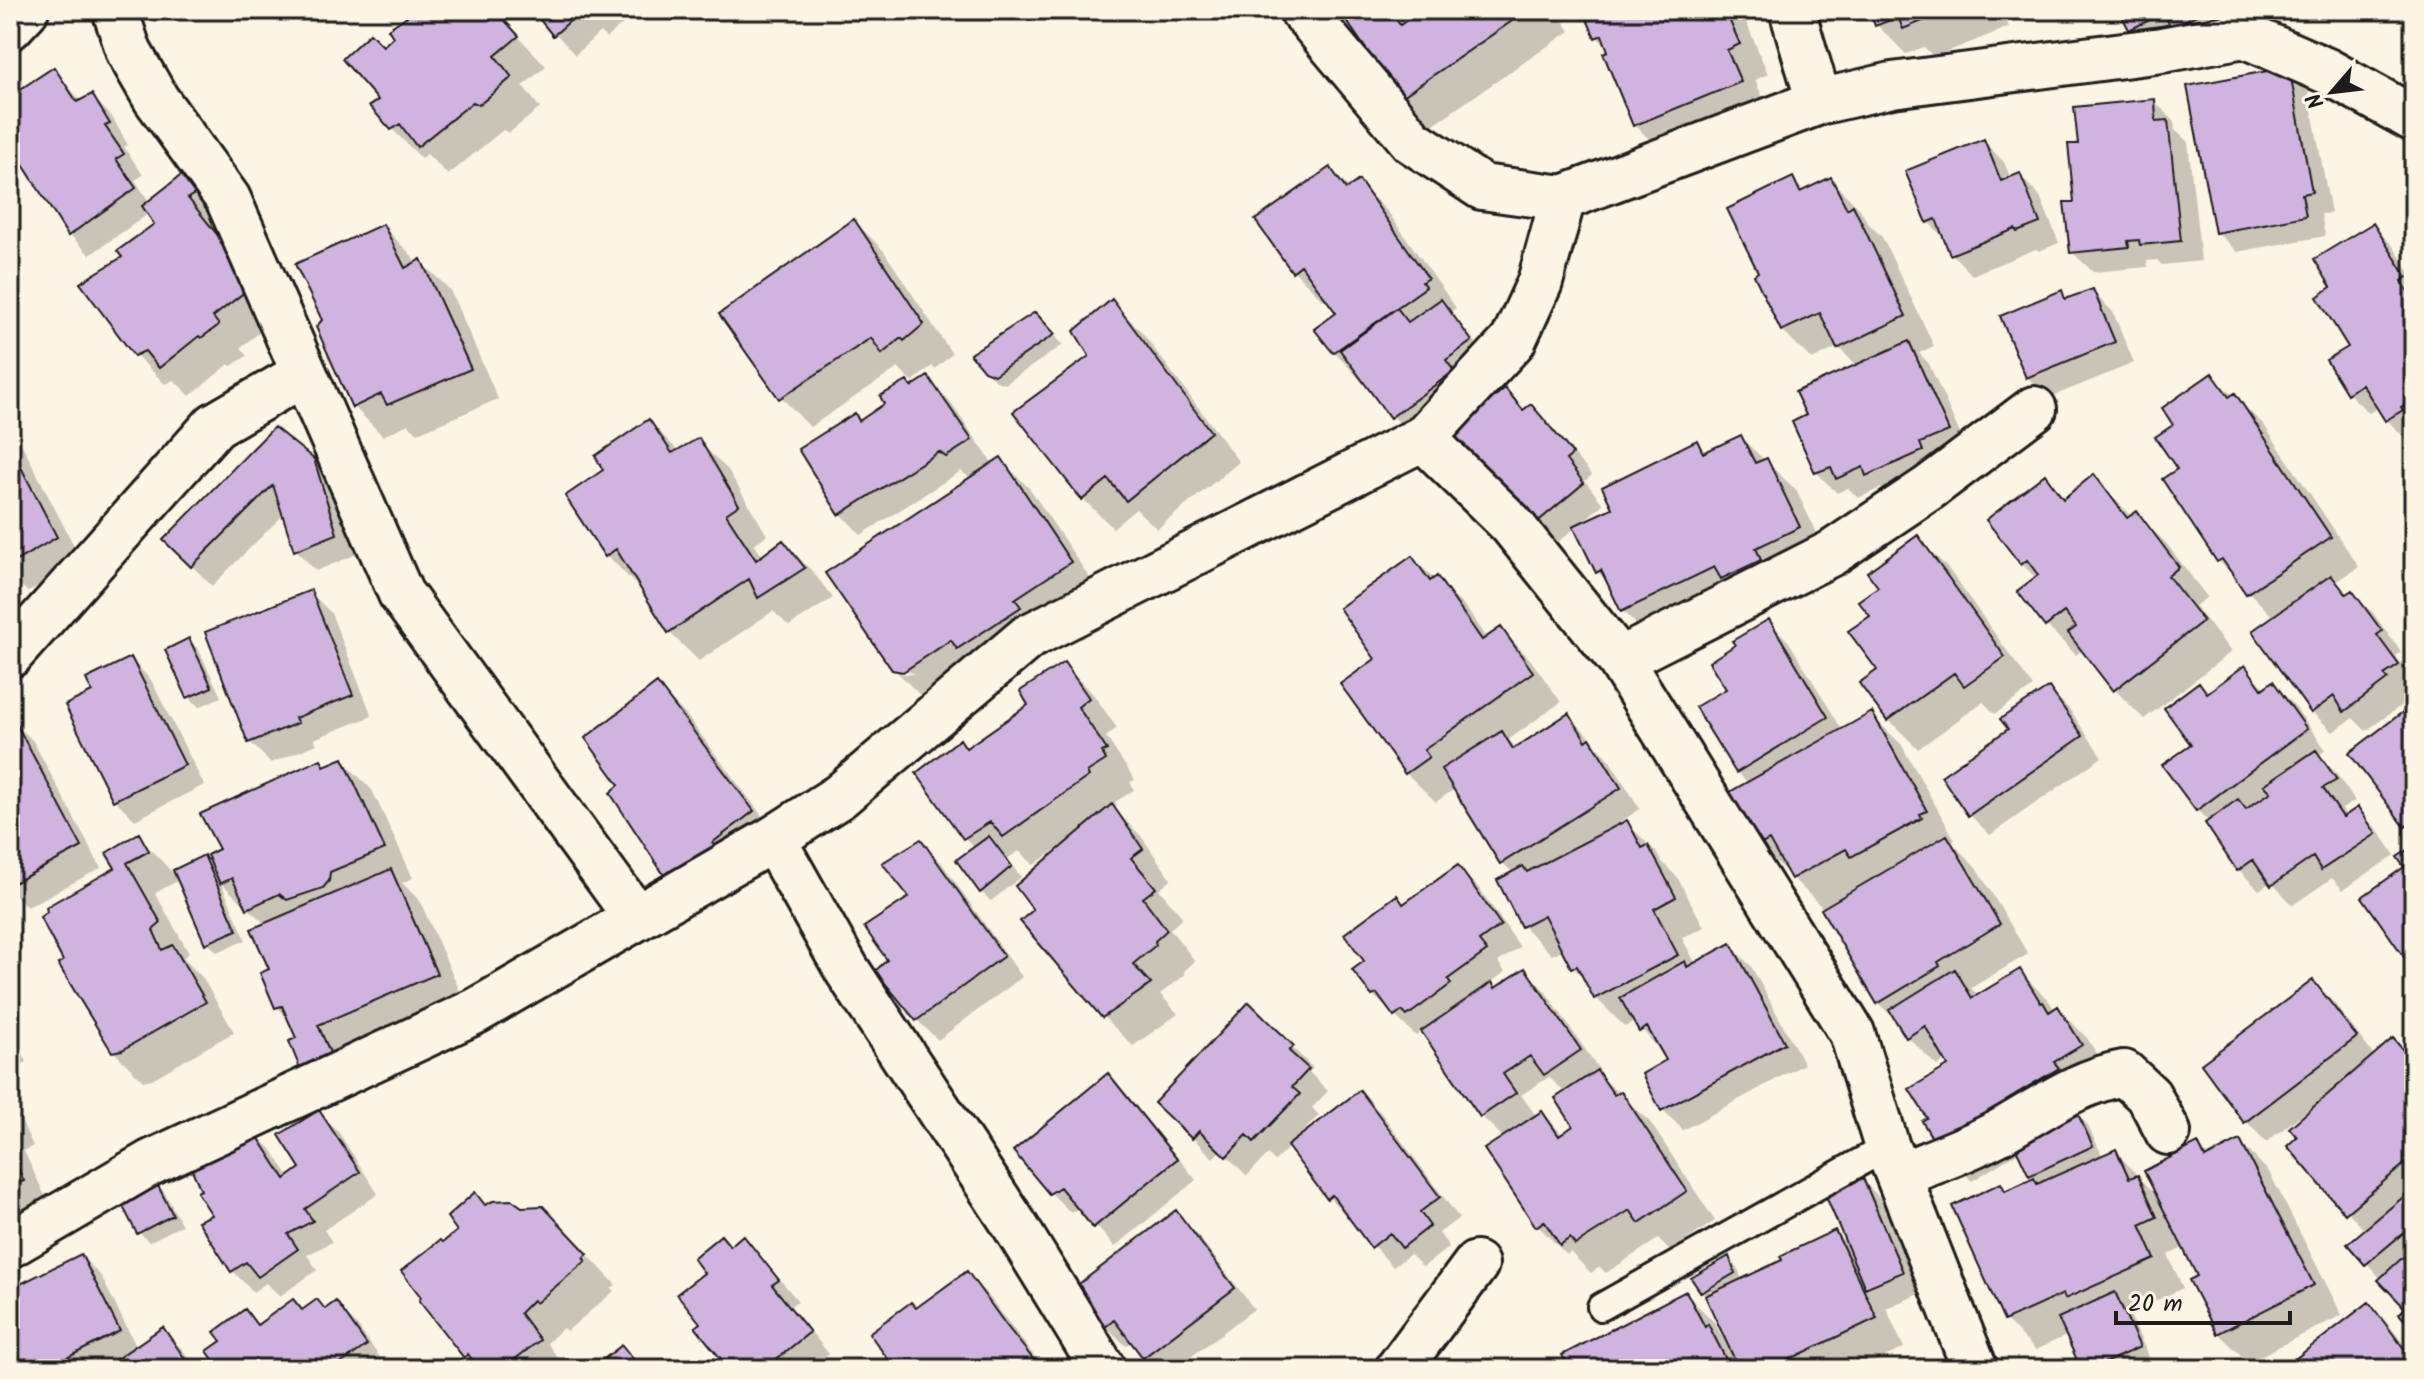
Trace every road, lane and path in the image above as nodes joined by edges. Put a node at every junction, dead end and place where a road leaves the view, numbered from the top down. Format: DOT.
graph roads {
  1 [pos="26,10"];
  2 [pos="115,10"];
  3 [pos="1302,10"];
  4 [pos="1792,10"];
  5 [pos="10,27"];
  6 [pos="1819,102"];
  7 [pos="2414,119"];
  8 [pos="1563,198"];
  9 [pos="303,374"];
  10 [pos="2034,409"];
  11 [pos="1423,438"];
  12 [pos="10,655"];
  13 [pos="1620,660"];
  14 [pos="773,839"];
  15 [pos="636,917"];
  16 [pos="2168,1132"];
  17 [pos="1894,1161"];
  18 [pos="10,1245"];
  19 [pos="1476,1264"];
  20 [pos="1601,1307"];
  21 [pos="1103,1369"];
  22 [pos="1398,1369"];
  23 [pos="1975,1369"];
  1 -- 5 [label="street"];
  2 -- 9 [label="street"];
  3 -- 8 [label="street"];
  4 -- 6 [label="street"];
  6 -- 7 [label="street"];
  6 -- 8 [label="street"];
  8 -- 11 [label="street"];
  9 -- 12 [label="street"];
  9 -- 15 [label="street"];
  10 -- 13 [label="street"];
  11 -- 13 [label="street"];
  11 -- 14 [label="street"];
  13 -- 17 [label="street"];
  14 -- 15 [label="street"];
  14 -- 21 [label="street"];
  15 -- 18 [label="street"];
  16 -- 17 [label="street"];
  17 -- 20 [label="lane"];
  17 -- 23 [label="street"];
  19 -- 22 [label="street"];
}
